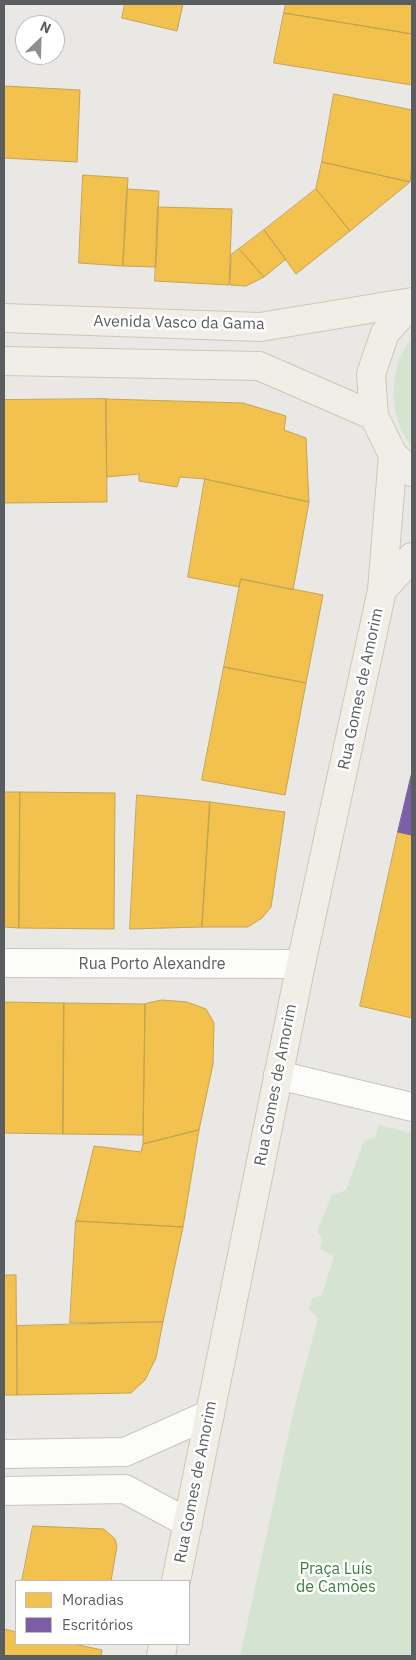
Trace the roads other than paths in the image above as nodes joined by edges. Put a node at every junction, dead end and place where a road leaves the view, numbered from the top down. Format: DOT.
graph roads {
  1 [pos="412,302"];
  2 [pos="4,318"];
  3 [pos="4,361"];
  4 [pos="374,416"];
  5 [pos="403,463"];
  6 [pos="412,557"];
  7 [pos="382,590"];
  8 [pos="4,963"];
  9 [pos="301,964"];
  10 [pos="278,1075"];
  11 [pos="412,1107"];
  12 [pos="210,1414"];
  13 [pos="4,1454"];
  14 [pos="4,1491"];
  15 [pos="188,1523"];
  16 [pos="176,1580"];
  1 -- 2 [label="main road, Avenida Vasco da Gama"];
  1 -- 4 [label="main road"];
  3 -- 4 [label="main road"];
  4 -- 5 [label="main road"];
  5 -- 7 [label="main road, Rua Gomes de Amorim"];
  6 -- 7 [label="main road, Rua Gomes de Amorim"];
  7 -- 9 [label="main road, Rua Gomes de Amorim"];
  8 -- 9 [label="street, Rua Porto Alexandre"];
  9 -- 10 [label="main road, Rua Gomes de Amorim"];
  10 -- 11 [label="street"];
  10 -- 12 [label="main road, Rua Gomes de Amorim"];
  12 -- 13 [label="street"];
  12 -- 15 [label="main road, Rua Gomes de Amorim"];
  14 -- 15 [label="street"];
  15 -- 16 [label="main road, Rua Gomes de Amorim"];
}
